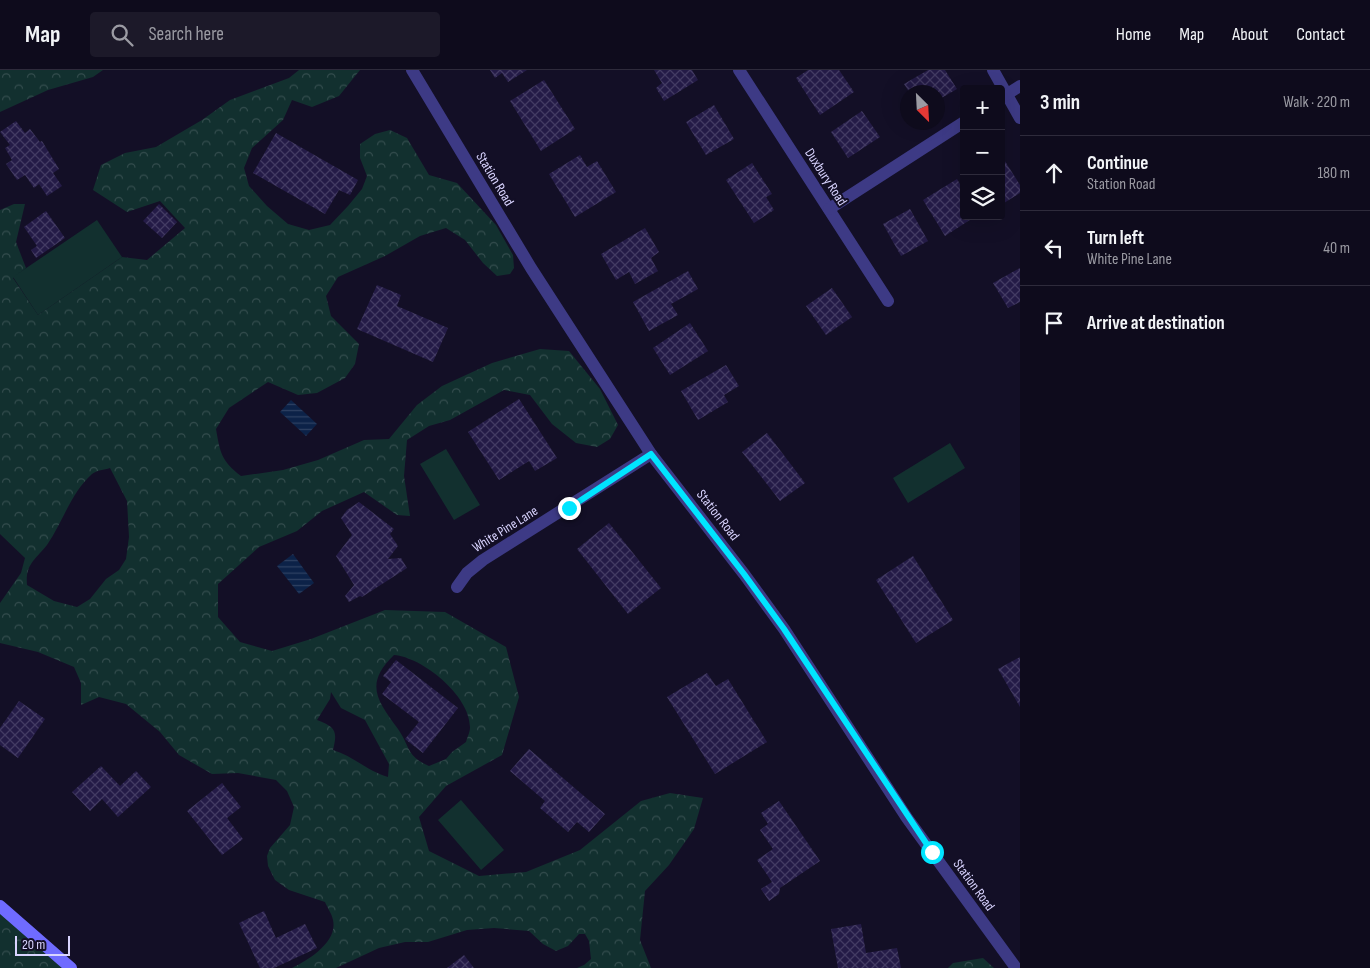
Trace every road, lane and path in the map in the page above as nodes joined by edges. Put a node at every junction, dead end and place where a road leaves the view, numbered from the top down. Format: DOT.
graph roads {
  1 [pos="412,70"];
  2 [pos="739,70"];
  3 [pos="992,70"];
  4 [pos="1000,85"];
  5 [pos="1020,86"];
  6 [pos="1005,96"];
  7 [pos="1020,118"];
  8 [pos="960,125"];
  9 [pos="829,209"];
  10 [pos="888,301"];
  11 [pos="651,454"];
  12 [pos="457,587"];
  13 [pos="0,906"];
  14 [pos="71,968"];
  15 [pos="1016,968"];
  1 -- 11 [label="street, Station Road"];
  2 -- 9 [label="street, Duxbury Road"];
  3 -- 4 [label="street"];
  5 -- 6 [label="street"];
  6 -- 7 [label="street"];
  8 -- 9 [label="street"];
  9 -- 10 [label="street, Duxbury Road"];
  11 -- 12 [label="street, White Pine Lane"];
  11 -- 15 [label="street, Station Road"];
  13 -- 14 [label="main road"];
}
